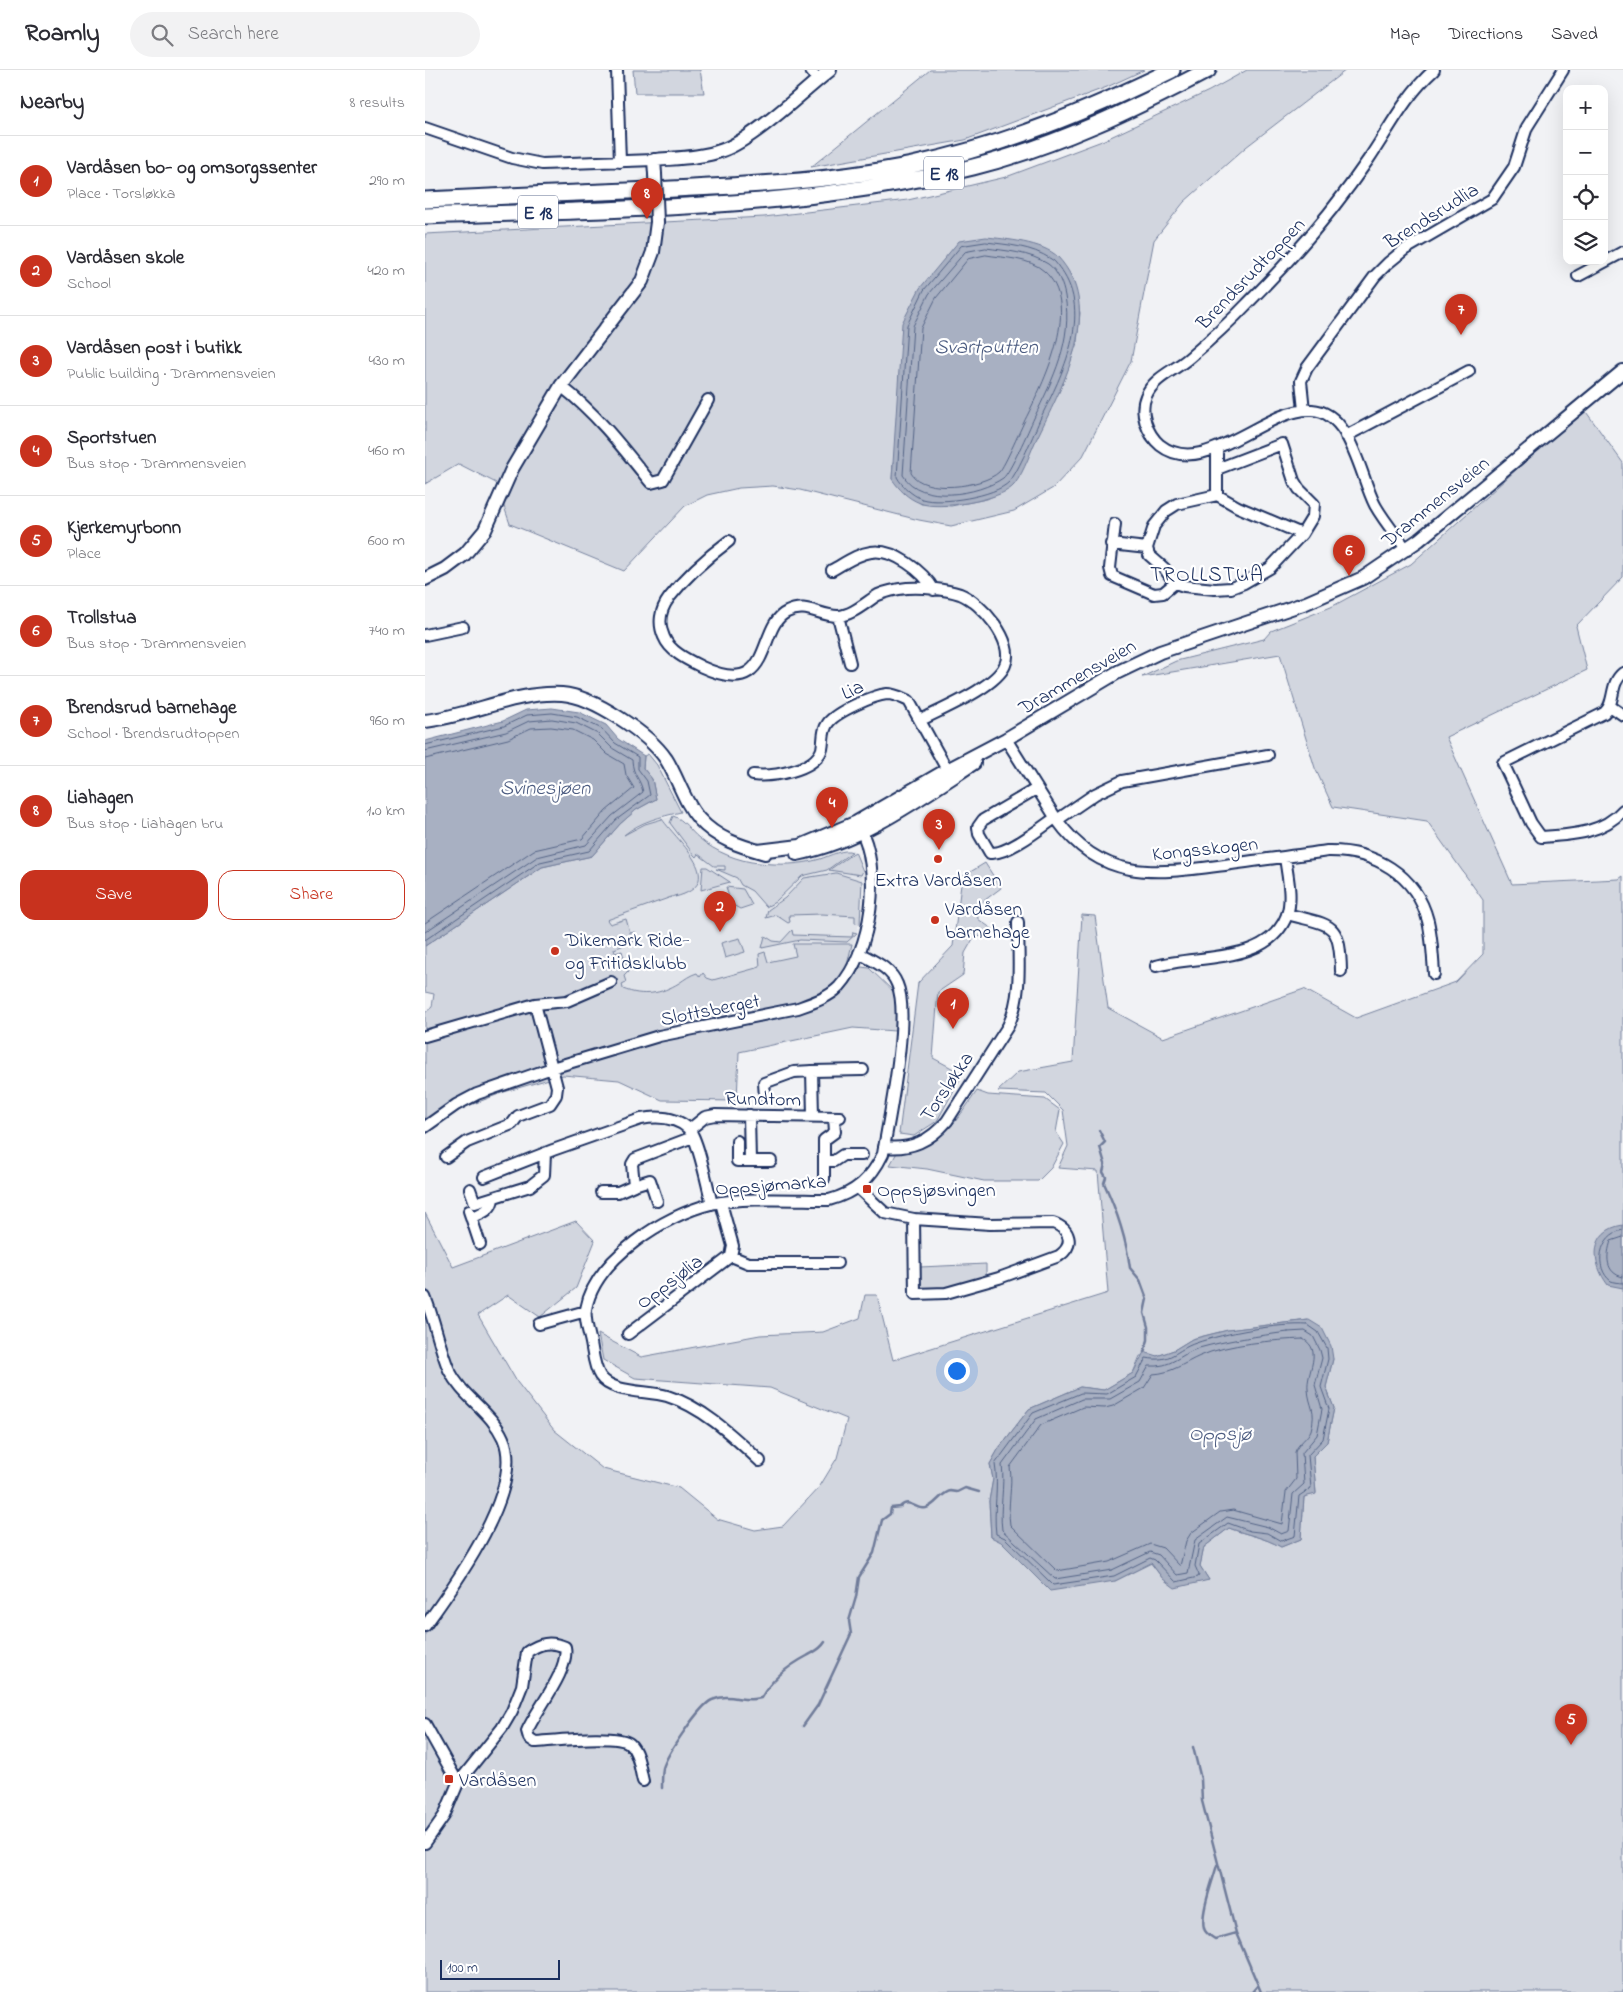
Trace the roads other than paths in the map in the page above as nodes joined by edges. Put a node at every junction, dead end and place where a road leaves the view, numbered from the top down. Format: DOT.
graph roads {
  1 [pos="617,70"];
  2 [pos="830,70"];
  3 [pos="1171,70"];
  4 [pos="1208,70"];
  5 [pos="1434,70"];
  6 [pos="1563,70"];
  7 [pos="814,75"];
  8 [pos="425,128"];
  9 [pos="654,160"];
  10 [pos="620,162"];
  11 [pos="425,200"];
  12 [pos="425,216"];
  13 [pos="1623,252"];
  14 [pos="1578,276"];
  15 [pos="1469,371"];
  16 [pos="1623,371"];
  17 [pos="561,386"];
  18 [pos="708,400"];
  19 [pos="1304,410"];
  20 [pos="1347,436"];
  21 [pos="1217,448"];
  22 [pos="1217,469"];
  23 [pos="1217,495"];
  24 [pos="1115,524"];
  25 [pos="1302,534"];
  26 [pos="729,541"];
  27 [pos="1111,544"];
  28 [pos="1147,548"];
  29 [pos="1407,550"];
  30 [pos="832,570"];
  31 [pos="425,579"];
  32 [pos="1175,583"];
  33 [pos="934,590"];
  34 [pos="838,616"];
  35 [pos="463,627"];
  36 [pos="425,636"];
  37 [pos="850,663"];
  38 [pos="1623,674"];
  39 [pos="1611,706"];
  40 [pos="1623,715"];
  41 [pos="921,720"];
  42 [pos="425,721"];
  43 [pos="1006,739"];
  44 [pos="1268,755"];
  45 [pos="949,774"];
  46 [pos="753,775"];
  47 [pos="1036,789"];
  48 [pos="1623,810"];
  49 [pos="1056,819"];
  50 [pos="859,827"];
  51 [pos="1285,857"];
  52 [pos="1287,914"];
  53 [pos="1018,922"];
  54 [pos="859,953"];
  55 [pos="1157,966"];
  56 [pos="1341,971"];
  57 [pos="1434,974"];
  58 [pos="611,982"];
  59 [pos="535,1004"];
  60 [pos="425,1036"];
  61 [pos="552,1068"];
  62 [pos="863,1070"];
  63 [pos="812,1071"];
  64 [pos="765,1106"];
  65 [pos="749,1116"];
  66 [pos="813,1116"];
  67 [pos="425,1127"];
  68 [pos="691,1133"];
  69 [pos="749,1142"];
  70 [pos="884,1147"];
  71 [pos="545,1153"];
  72 [pos="862,1154"];
  73 [pos="446,1157"];
  74 [pos="750,1161"];
  75 [pos="771,1161"];
  76 [pos="824,1161"];
  77 [pos="484,1177"];
  78 [pos="824,1179"];
  79 [pos="634,1185"];
  80 [pos="858,1188"];
  81 [pos="470,1189"];
  82 [pos="601,1192"];
  83 [pos="493,1198"];
  84 [pos="657,1201"];
  85 [pos="717,1203"];
  86 [pos="914,1219"];
  87 [pos="480,1244"];
  88 [pos="731,1256"];
  89 [pos="837,1263"];
  90 [pos="425,1297"];
  91 [pos="586,1311"];
  92 [pos="539,1324"];
  93 [pos="628,1334"];
  94 [pos="760,1461"];
  95 [pos="425,1626"];
  96 [pos="425,1724"];
  97 [pos="643,1780"];
  98 [pos="458,1784"];
  99 [pos="425,1843"];
  1 -- 10 [label="street"];
  2 -- 7 [label="main road"];
  3 -- 11 [label="highway, E 18"];
  4 -- 12 [label="highway, E 18"];
  5 -- 21 [label="street, Brendsrudtoppen"];
  6 -- 19 [label="street, Brendsrudlia"];
  7 -- 9 [label="main road"];
  8 -- 10 [label="street"];
  9 -- 10 [label="street"];
  9 -- 17 [label="main road, bridge"];
  13 -- 14 [label="street"];
  15 -- 20 [label="street"];
  16 -- 29 [label="main road, Drammensveien"];
  17 -- 18 [label="street"];
  17 -- 31 [label="main road"];
  19 -- 20 [label="street"];
  19 -- 21 [label="street, Brendsrudtoppen"];
  20 -- 29 [label="street"];
  21 -- 22 [label="street"];
  22 -- 23 [label="street"];
  22 -- 25 [label="street"];
  23 -- 25 [label="street"];
  23 -- 28 [label="street"];
  24 -- 27 [label="street"];
  25 -- 32 [label="street"];
  26 -- 34 [label="street"];
  27 -- 28 [label="street"];
  27 -- 32 [label="street"];
  28 -- 32 [label="street"];
  29 -- 43 [label="main road, Drammensveien"];
  30 -- 33 [label="street"];
  33 -- 34 [label="street"];
  33 -- 41 [label="street"];
  34 -- 37 [label="street"];
  35 -- 36 [label="street"];
  38 -- 39 [label="street"];
  39 -- 40 [label="street"];
  39 -- 48 [label="street"];
  41 -- 45 [label="street, Lia"];
  41 -- 46 [label="street, Lia"];
  42 -- 50 [label="main road, Drammensveien"];
  43 -- 45 [label="main road, Drammensveien"];
  43 -- 47 [label="street, Kongsskogen"];
  44 -- 49 [label="street"];
  45 -- 50 [label="main road, Drammensveien"];
  47 -- 49 [label="street, Kongsskogen"];
  47 -- 49 [label="street"];
  49 -- 51 [label="street, Kongsskogen"];
  50 -- 54 [label="street, Slottsberget"];
  51 -- 52 [label="street, Kongsskogen"];
  51 -- 57 [label="street, Kongsskogen"];
  52 -- 55 [label="street"];
  52 -- 56 [label="street"];
  53 -- 70 [label="street, Torsløkka"];
  54 -- 61 [label="street, Slottsberget"];
  54 -- 70 [label="street, Oppsjømarka"];
  58 -- 59 [label="street"];
  59 -- 60 [label="street"];
  59 -- 61 [label="street"];
  61 -- 67 [label="street, Slottsberget"];
  61 -- 73 [label="street"];
  62 -- 63 [label="street"];
  63 -- 64 [label="street"];
  63 -- 66 [label="street"];
  64 -- 65 [label="street, Rundtom"];
  64 -- 66 [label="street, Rundtom"];
  65 -- 68 [label="street, Rundtom"];
  65 -- 69 [label="street"];
  66 -- 76 [label="street, Rundtom"];
  68 -- 71 [label="street"];
  68 -- 79 [label="street, Rundtom"];
  68 -- 85 [label="street"];
  69 -- 74 [label="street"];
  69 -- 74 [label="street"];
  70 -- 80 [label="street, Oppsjømarka"];
  71 -- 77 [label="street"];
  71 -- 83 [label="street"];
  72 -- 76 [label="street"];
  74 -- 75 [label="street"];
  76 -- 78 [label="street"];
  79 -- 82 [label="street"];
  79 -- 84 [label="street"];
  80 -- 85 [label="street, Oppsjømarka"];
  80 -- 86 [label="street"];
  81 -- 83 [label="street"];
  83 -- 87 [label="street"];
  85 -- 88 [label="street, Oppsjølia"];
  85 -- 91 [label="street, Oppsjømarka"];
  86 -- 86 [label="street"];
  88 -- 89 [label="street, Oppsjølia"];
  88 -- 93 [label="street, Oppsjølia"];
  90 -- 95 [label="street"];
  91 -- 92 [label="street"];
  91 -- 94 [label="street"];
  96 -- 98 [label="street"];
  97 -- 98 [label="street"];
  98 -- 99 [label="street"];
}
